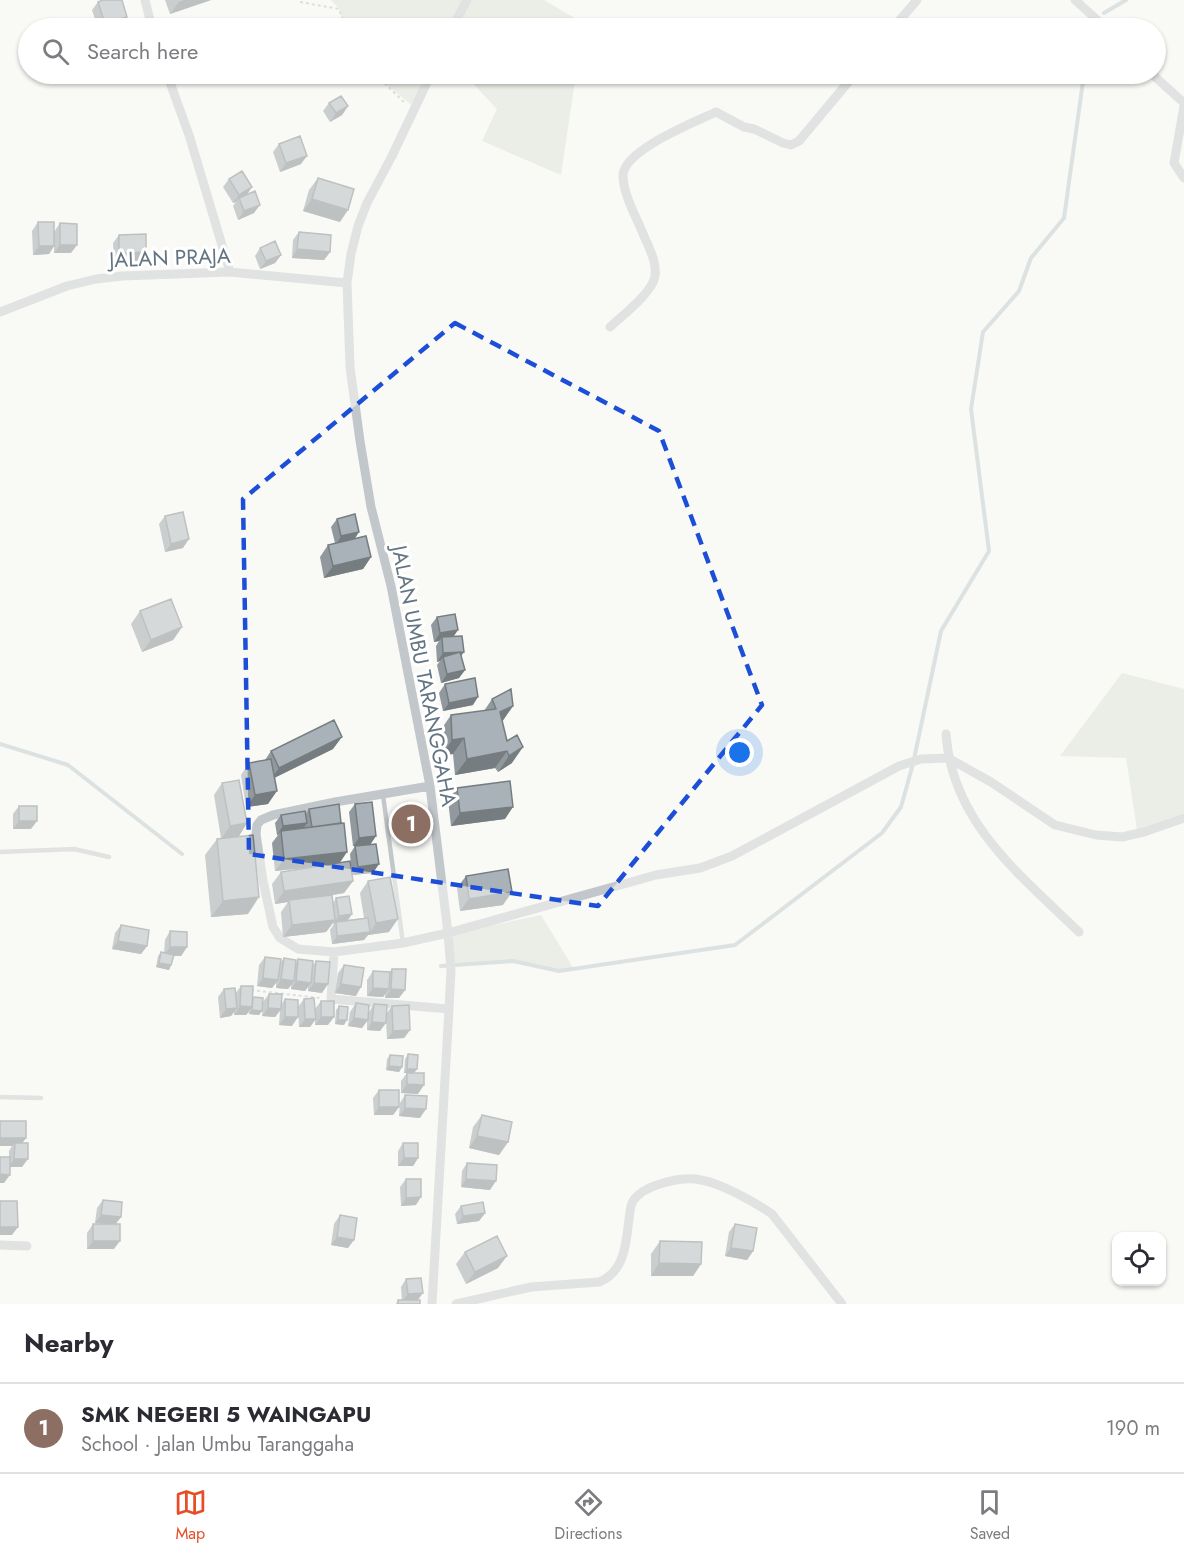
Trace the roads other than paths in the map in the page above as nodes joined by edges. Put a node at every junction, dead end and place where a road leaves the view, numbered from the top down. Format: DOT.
graph roads {
  1 [pos="144,0"];
  2 [pos="467,0"];
  3 [pos="917,0"];
  4 [pos="1075,0"];
  5 [pos="149,18"];
  6 [pos="457,18"];
  7 [pos="902,18"];
  8 [pos="1095,18"];
  9 [pos="171,84"];
  10 [pos="426,84"];
  11 [pos="847,84"];
  12 [pos="1163,84"];
  13 [pos="1184,104"];
  14 [pos="1184,178"];
  15 [pos="230,272"];
  16 [pos="347,283"];
  17 [pos="0,312"];
  18 [pos="610,327"];
  19 [pos="946,734"];
  20 [pos="948,758"];
  21 [pos="430,786"];
  22 [pos="383,795"];
  23 [pos="1184,818"];
  24 [pos="0,852"];
  25 [pos="109,857"];
  26 [pos="1079,932"];
  27 [pos="448,933"];
  28 [pos="403,943"];
  29 [pos="334,952"];
  30 [pos="449,1010"];
  31 [pos="0,1097"];
  32 [pos="41,1098"];
  33 [pos="0,1245"];
  34 [pos="27,1246"];
  35 [pos="432,1304"];
  36 [pos="456,1304"];
  37 [pos="842,1304"];
  1 -- 5 [label="street"];
  2 -- 6 [label="street"];
  3 -- 7 [label="street"];
  4 -- 8 [label="street"];
  9 -- 15 [label="street"];
  10 -- 16 [label="street, JALAN UMBU TARANGGAHA"];
  11 -- 18 [label="street"];
  12 -- 13 [label="street"];
  13 -- 14 [label="street"];
  15 -- 16 [label="street, JALAN PRAJA"];
  15 -- 17 [label="street, JALAN PRAJA"];
  16 -- 21 [label="street, JALAN UMBU TARANGGAHA"];
  19 -- 20 [label="street"];
  20 -- 23 [label="street"];
  20 -- 26 [label="street"];
  20 -- 27 [label="street"];
  21 -- 22 [label="street"];
  21 -- 27 [label="street, JALAN UMBU TARANGGAHA"];
  22 -- 28 [label="lane"];
  22 -- 29 [label="street"];
  24 -- 25 [label="lane"];
  27 -- 28 [label="street"];
  27 -- 30 [label="street, JALAN UMBU TARANGGAHA"];
  28 -- 29 [label="street"];
  29 -- 30 [label="street"];
  30 -- 35 [label="street, JALAN UMBU TARANGGAHA"];
  31 -- 32 [label="lane"];
  33 -- 34 [label="street"];
  36 -- 37 [label="street"];
}
